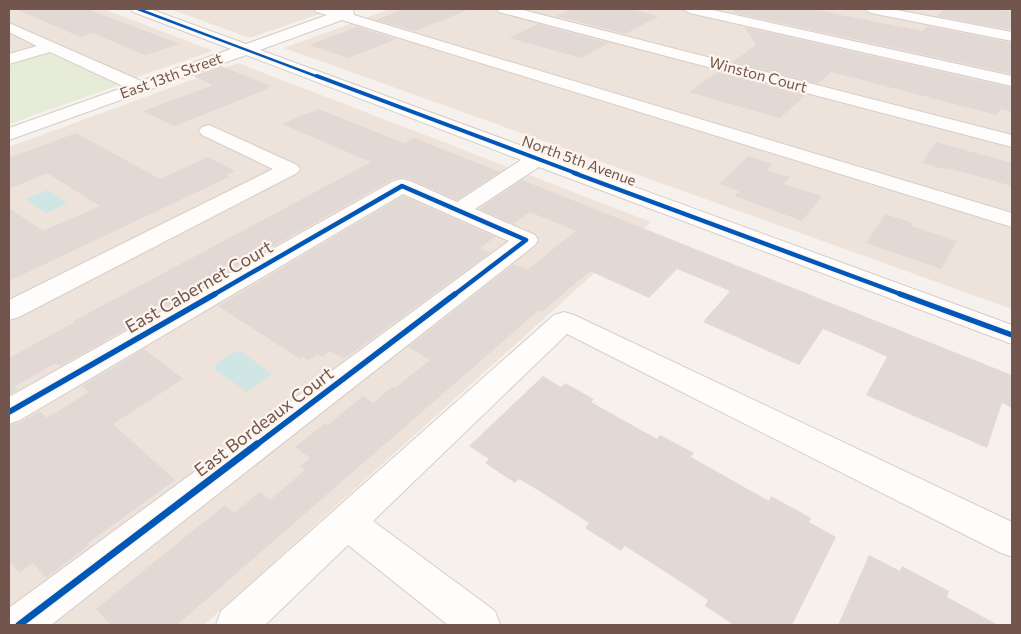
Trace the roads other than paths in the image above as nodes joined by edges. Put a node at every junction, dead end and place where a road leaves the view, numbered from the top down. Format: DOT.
graph roads {
  1 [pos="138,9"];
  2 [pos="320,9"];
  3 [pos="362,9"];
  4 [pos="504,9"];
  5 [pos="690,9"];
  6 [pos="870,9"];
  7 [pos="343,15"];
  8 [pos="9,27"];
  9 [pos="1012,37"];
  10 [pos="52,46"];
  11 [pos="248,49"];
  12 [pos="9,59"];
  13 [pos="1012,81"];
  14 [pos="140,88"];
  15 [pos="209,131"];
  16 [pos="9,134"];
  17 [pos="1012,141"];
  18 [pos="537,159"];
  19 [pos="459,210"];
  20 [pos="1012,220"];
  21 [pos="9,311"];
  22 [pos="1012,335"];
  23 [pos="9,412"];
  24 [pos="348,523"];
  25 [pos="1012,540"];
  26 [pos="18,625"];
  27 [pos="236,625"];
  28 [pos="480,625"];
  1 -- 11 [label="street, North 5th Avenue"];
  2 -- 7 [label="street"];
  3 -- 7 [label="street, East 13th Street"];
  4 -- 17 [label="street, Winston Court"];
  5 -- 13 [label="street"];
  6 -- 9 [label="street"];
  7 -- 11 [label="street, East 13th Street"];
  7 -- 20 [label="street"];
  8 -- 10 [label="street"];
  10 -- 12 [label="street"];
  10 -- 14 [label="street"];
  11 -- 14 [label="street, East 13th Street"];
  11 -- 18 [label="street, North 5th Avenue"];
  14 -- 16 [label="street, East 13th Street"];
  15 -- 21 [label="street"];
  18 -- 19 [label="street"];
  18 -- 22 [label="street, North 5th Avenue"];
  19 -- 23 [label="street, East Cabernet Court"];
  19 -- 26 [label="street, East Bordeaux Court"];
  24 -- 25 [label="street"];
  24 -- 27 [label="street"];
  24 -- 28 [label="street"];
}
